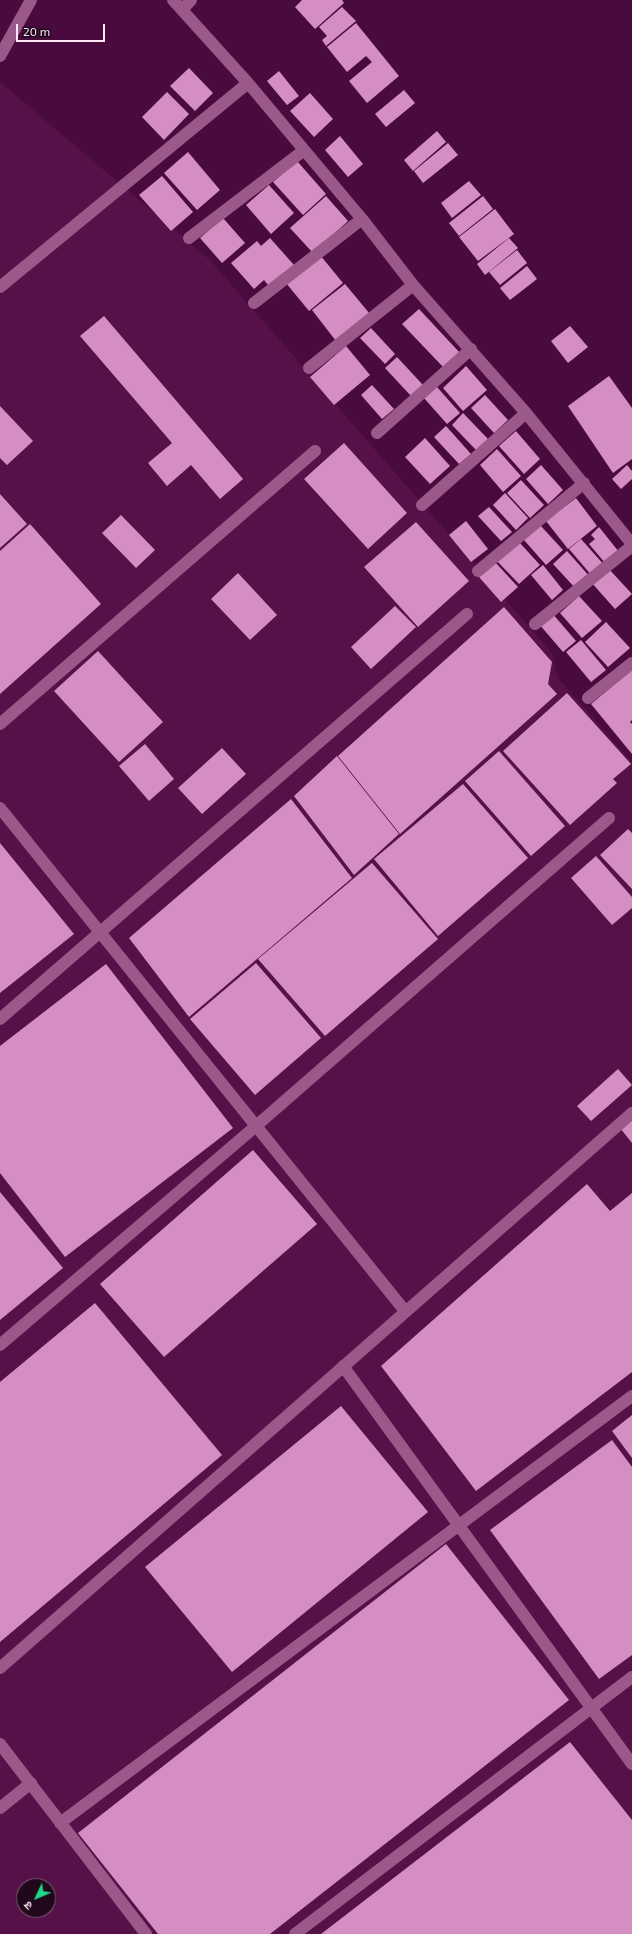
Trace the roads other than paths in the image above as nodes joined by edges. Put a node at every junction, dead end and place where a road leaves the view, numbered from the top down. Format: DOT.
graph roads {
  1 [pos="30,0"];
  2 [pos="173,0"];
  3 [pos="191,0"];
  4 [pos="182,10"];
  5 [pos="0,56"];
  6 [pos="248,84"];
  7 [pos="304,151"];
  8 [pos="362,219"];
  9 [pos="189,238"];
  10 [pos="413,285"];
  11 [pos="0,287"];
  12 [pos="254,303"];
  13 [pos="472,350"];
  14 [pos="309,368"];
  15 [pos="526,413"];
  16 [pos="377,433"];
  17 [pos="315,451"];
  18 [pos="584,483"];
  19 [pos="422,505"];
  20 [pos="632,545"];
  21 [pos="478,571"];
  22 [pos="467,614"];
  23 [pos="535,624"];
  24 [pos="632,663"];
  25 [pos="588,698"];
  26 [pos="0,724"];
  27 [pos="0,808"];
  28 [pos="609,818"];
  29 [pos="100,934"];
  30 [pos="0,1019"];
  31 [pos="632,1113"];
  32 [pos="256,1126"];
  33 [pos="405,1311"];
  34 [pos="0,1345"];
  35 [pos="343,1366"];
  36 [pos="632,1396"];
  37 [pos="459,1525"];
  38 [pos="0,1668"];
  39 [pos="632,1677"];
  40 [pos="591,1708"];
  41 [pos="0,1744"];
  42 [pos="632,1764"];
  43 [pos="31,1784"];
  44 [pos="0,1808"];
  45 [pos="60,1823"];
  46 [pos="146,1934"];
  47 [pos="295,1934"];
  1 -- 5 [label="street"];
  2 -- 4 [label="street"];
  3 -- 4 [label="street"];
  4 -- 6 [label="street"];
  6 -- 7 [label="street"];
  6 -- 11 [label="street"];
  7 -- 8 [label="street"];
  7 -- 9 [label="street"];
  8 -- 10 [label="street"];
  8 -- 12 [label="street"];
  10 -- 13 [label="street"];
  10 -- 14 [label="street"];
  13 -- 15 [label="street"];
  13 -- 16 [label="street"];
  15 -- 18 [label="street"];
  15 -- 19 [label="street"];
  17 -- 26 [label="street"];
  18 -- 20 [label="street"];
  18 -- 21 [label="street"];
  20 -- 23 [label="street"];
  22 -- 29 [label="street"];
  24 -- 25 [label="street"];
  27 -- 29 [label="street"];
  28 -- 32 [label="street"];
  29 -- 30 [label="street"];
  29 -- 32 [label="street"];
  31 -- 33 [label="street"];
  32 -- 33 [label="street"];
  32 -- 34 [label="street"];
  33 -- 35 [label="street"];
  35 -- 37 [label="street"];
  35 -- 38 [label="street"];
  36 -- 37 [label="street"];
  37 -- 40 [label="street"];
  37 -- 45 [label="street"];
  39 -- 40 [label="street"];
  40 -- 42 [label="street"];
  40 -- 47 [label="street"];
  41 -- 43 [label="street"];
  43 -- 44 [label="street"];
  43 -- 45 [label="street"];
  45 -- 46 [label="street"];
}
